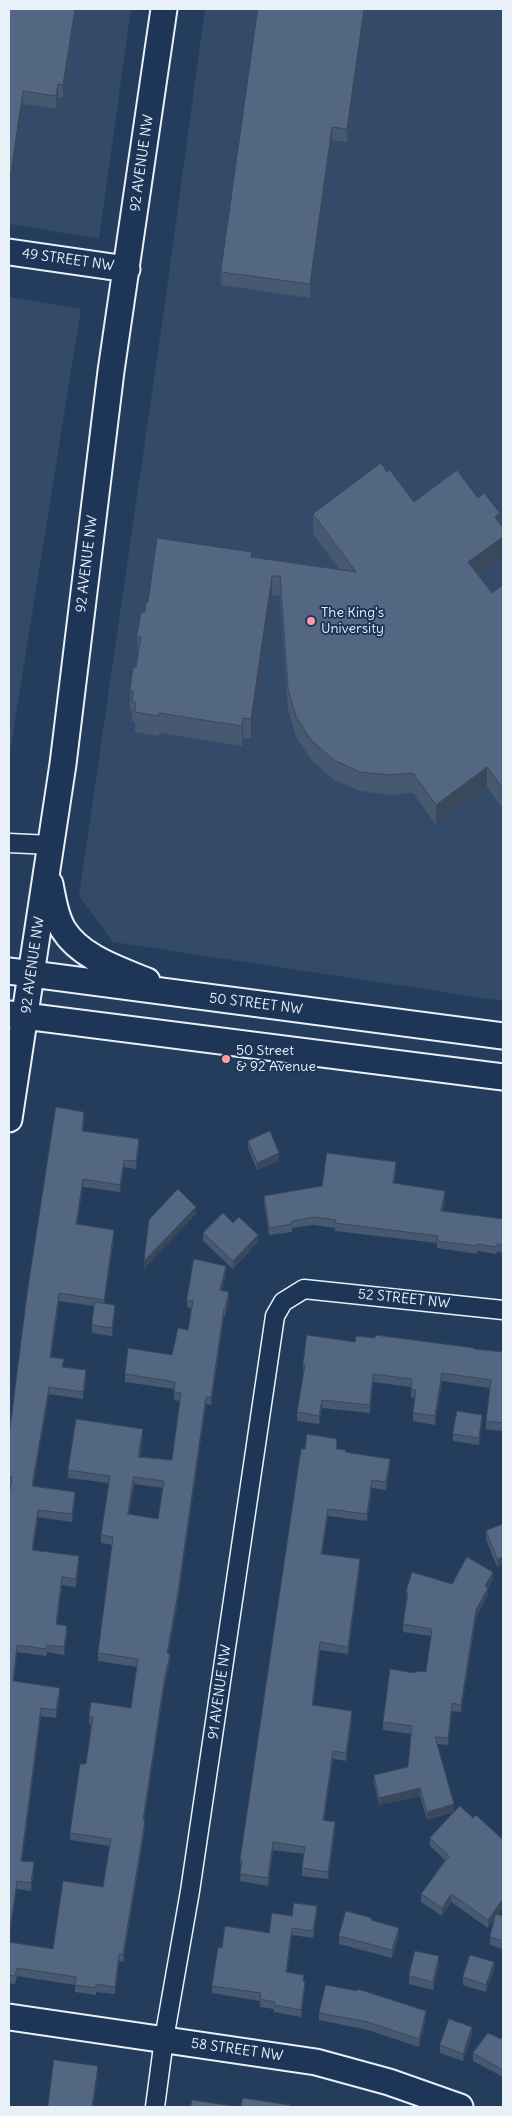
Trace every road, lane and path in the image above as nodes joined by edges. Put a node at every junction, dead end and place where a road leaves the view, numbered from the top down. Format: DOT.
graph roads {
  1 [pos="164,9"];
  2 [pos="9,252"];
  3 [pos="127,269"];
  4 [pos="9,843"];
  5 [pos="51,845"];
  6 [pos="47,871"];
  7 [pos="20,972"];
  8 [pos="177,994"];
  9 [pos="17,1015"];
  10 [pos="503,1036"];
  11 [pos="503,1077"];
  12 [pos="9,1119"];
  13 [pos="304,1289"];
  14 [pos="503,1310"];
  15 [pos="9,2017"];
  16 [pos="164,2039"];
  17 [pos="155,2107"];
  18 [pos="460,2107"];
  1 -- 3 [label="main road, 92 AVENUE NW"];
  2 -- 3 [label="main road, 49 STREET NW"];
  3 -- 5 [label="main road, 92 AVENUE NW"];
  4 -- 5 [label="street"];
  5 -- 6 [label="main road, 92 AVENUE NW"];
  6 -- 7 [label="main road, 92 AVENUE NW"];
  6 -- 8 [label="main road"];
  7 -- 8 [label="main road, 50 STREET NW"];
  7 -- 9 [label="main road, 92 AVENUE NW"];
  8 -- 10 [label="main road, 50 STREET NW"];
  9 -- 11 [label="main road"];
  9 -- 12 [label="main road, 92 AVENUE NW"];
  13 -- 14 [label="street, 52 STREET NW"];
  13 -- 16 [label="street, 91 AVENUE NW"];
  15 -- 16 [label="main road, 58 STREET NW"];
  16 -- 17 [label="street, 91 AVENUE NW"];
  16 -- 18 [label="main road, 58 STREET NW"];
}
